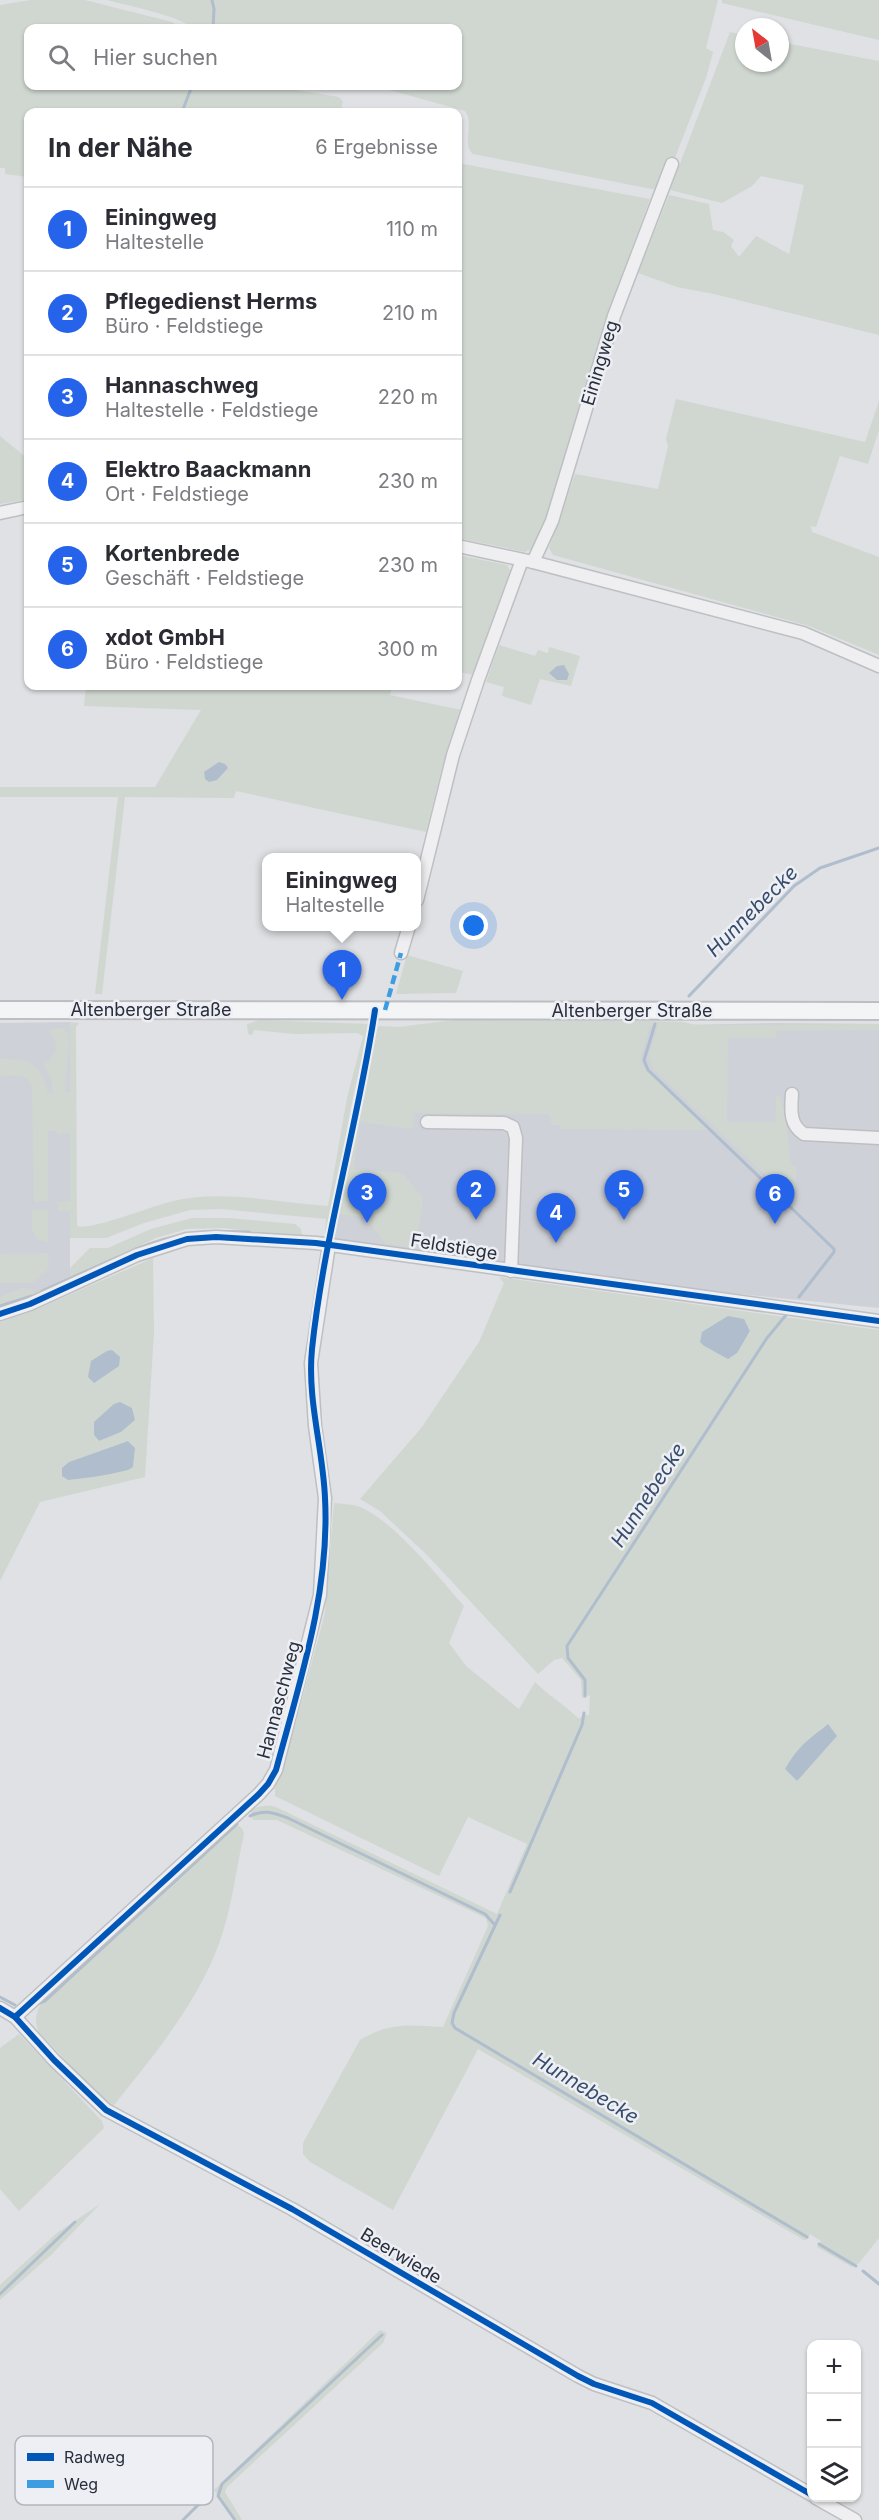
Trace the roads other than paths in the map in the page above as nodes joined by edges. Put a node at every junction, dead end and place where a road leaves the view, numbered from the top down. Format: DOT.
graph roads {
  1 [pos="672,164"];
  2 [pos="24,508"];
  3 [pos="0,513"];
  4 [pos="462,547"];
  5 [pos="527,561"];
  6 [pos="879,666"];
  7 [pos="421,884"];
  8 [pos="408,931"];
  9 [pos="401,953"];
  10 [pos="0,1010"];
  11 [pos="879,1011"];
  12 [pos="792,1094"];
  13 [pos="427,1122"];
  14 [pos="879,1138"];
  15 [pos="329,1245"];
  16 [pos="510,1271"];
  17 [pos="0,1314"];
  18 [pos="879,1321"];
  19 [pos="0,2008"];
  20 [pos="15,2017"];
  21 [pos="807,2492"];
  22 [pos="823,2502"];
  23 [pos="855,2520"];
  1 -- 5 [label="street, Einingweg"];
  2 -- 3 [label="street"];
  4 -- 5 [label="street"];
  5 -- 6 [label="street"];
  5 -- 7 [label="street, Einingweg"];
  8 -- 9 [label="street"];
  10 -- 11 [label="main road, Altenberger Straße"];
  12 -- 14 [label="street"];
  13 -- 16 [label="street, Feldstiege"];
  15 -- 16 [label="street, Feldstiege"];
  15 -- 17 [label="street, Feldstiege"];
  15 -- 20 [label="street, Hannaschweg"];
  16 -- 18 [label="street, Feldstiege"];
  19 -- 20 [label="street, Beerwiede"];
  20 -- 21 [label="street, Beerwiede"];
  22 -- 23 [label="street"];
}
